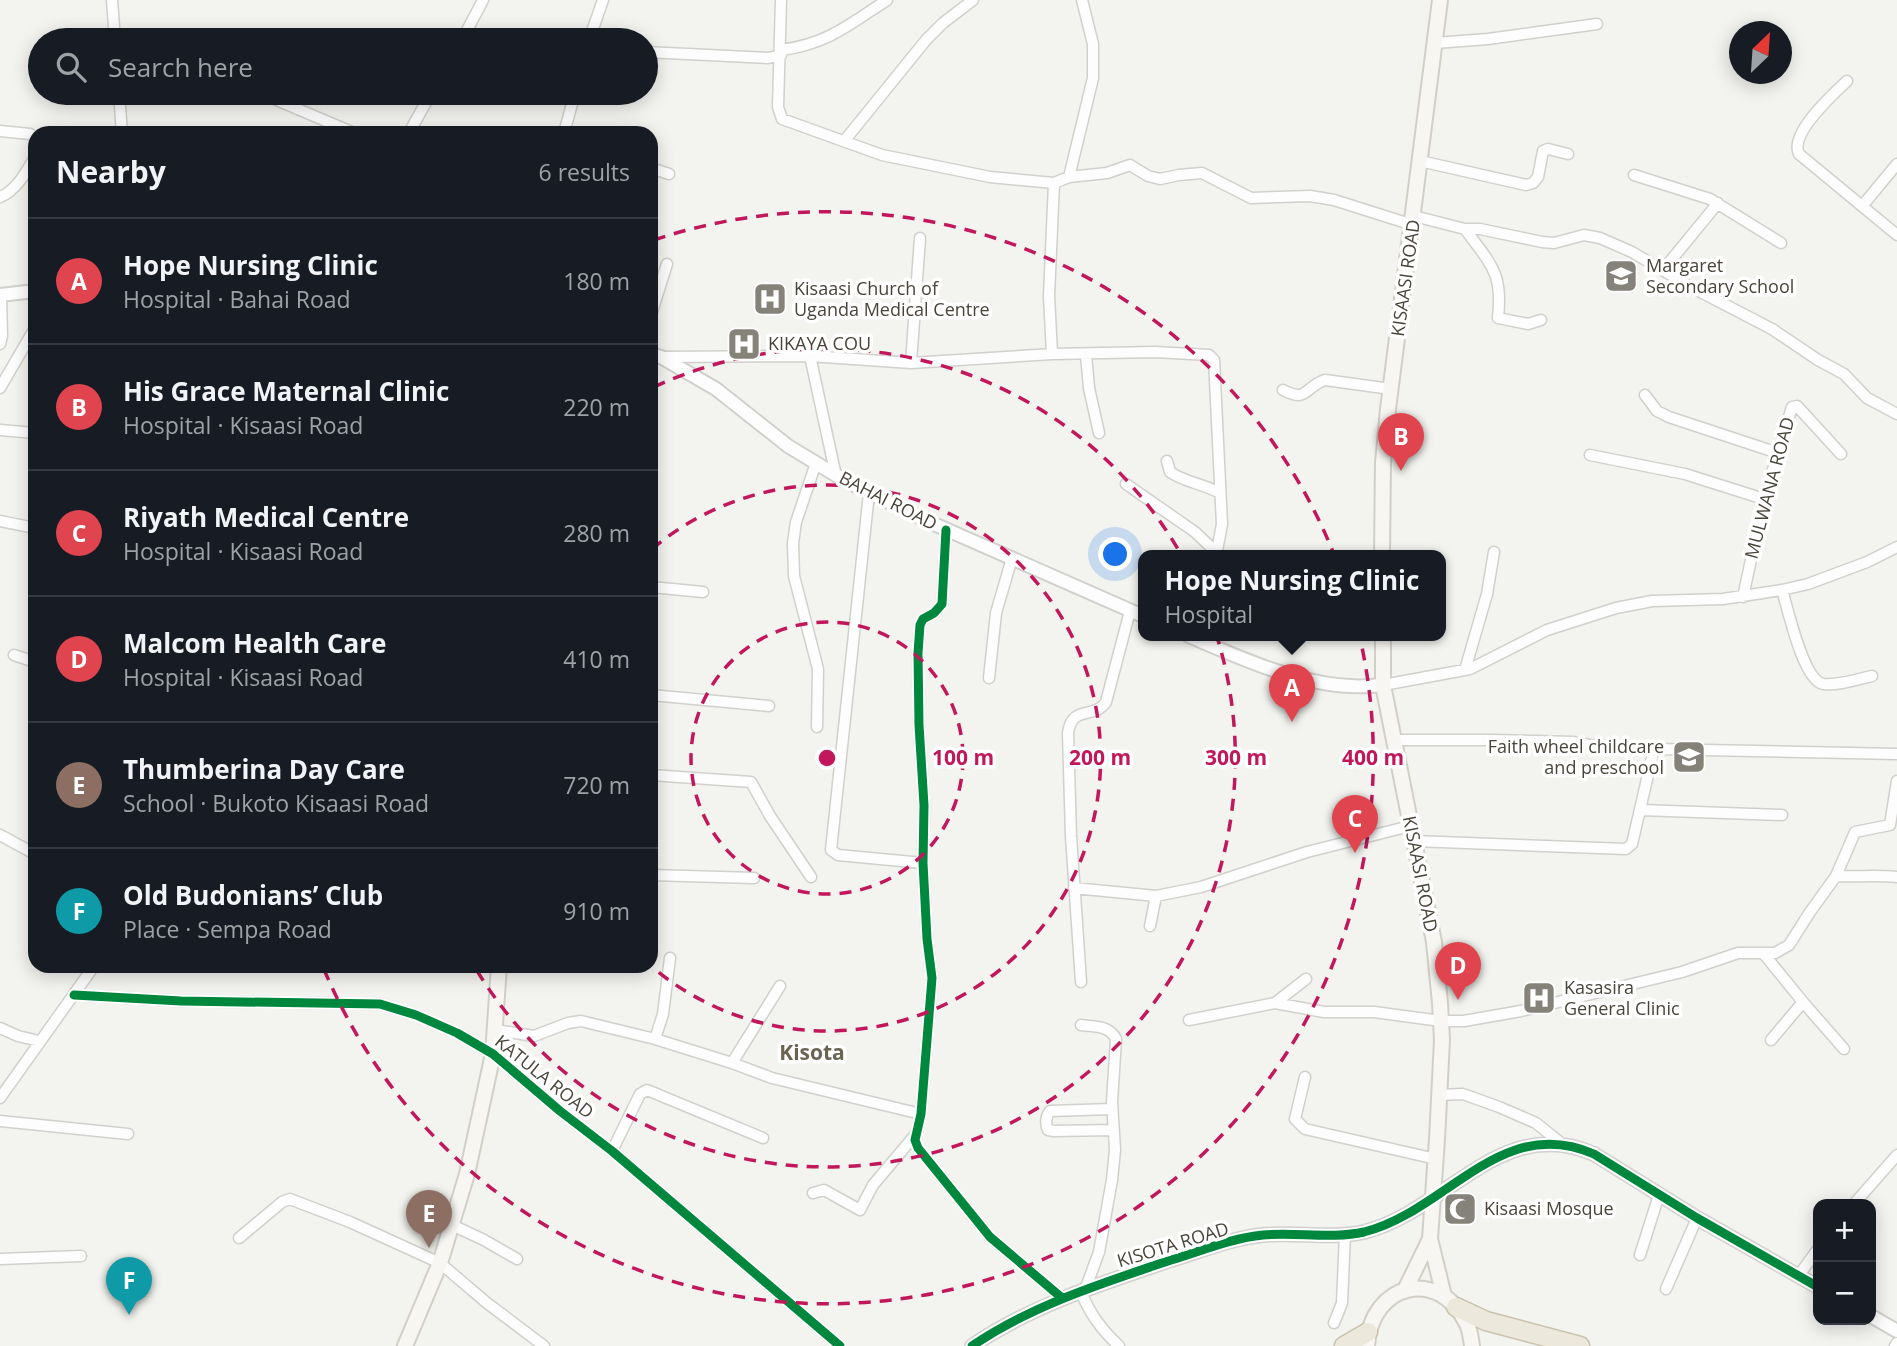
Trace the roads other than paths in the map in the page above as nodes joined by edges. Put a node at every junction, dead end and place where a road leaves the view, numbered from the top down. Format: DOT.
graph roads {
  1 [pos="113,0"];
  2 [pos="483,0"];
  3 [pos="603,0"];
  4 [pos="781,0"];
  5 [pos="887,0"];
  6 [pos="973,0"];
  7 [pos="1082,0"];
  8 [pos="1440,0"];
  9 [pos="1597,24"];
  10 [pos="114,28"];
  11 [pos="468,28"];
  12 [pos="593,28"];
  13 [pos="1435,43"];
  14 [pos="781,52"];
  15 [pos="658,53"];
  16 [pos="1847,81"];
  17 [pos="120,105"];
  18 [pos="288,105"];
  19 [pos="424,105"];
  20 [pos="572,105"];
  21 [pos="121,126"];
  22 [pos="338,126"];
  23 [pos="413,126"];
  24 [pos="566,126"];
  25 [pos="0,131"];
  26 [pos="28,134"];
  27 [pos="845,140"];
  28 [pos="1568,153"];
  29 [pos="1420,161"];
  30 [pos="1897,164"];
  31 [pos="28,169"];
  32 [pos="658,170"];
  33 [pos="668,174"];
  34 [pos="1634,175"];
  35 [pos="1069,177"];
  36 [pos="1054,183"];
  37 [pos="0,197"];
  38 [pos="1718,203"];
  39 [pos="1863,205"];
  40 [pos="1413,220"];
  41 [pos="1465,229"];
  42 [pos="1897,236"];
  43 [pos="920,238"];
  44 [pos="1781,243"];
  45 [pos="667,264"];
  46 [pos="1663,271"];
  47 [pos="28,292"];
  48 [pos="658,293"];
  49 [pos="0,295"];
  50 [pos="1541,320"];
  51 [pos="28,340"];
  52 [pos="0,344"];
  53 [pos="1052,354"];
  54 [pos="658,355"];
  55 [pos="1086,355"];
  56 [pos="658,356"];
  57 [pos="810,356"];
  58 [pos="911,363"];
  59 [pos="0,388"];
  60 [pos="1391,389"];
  61 [pos="1283,390"];
  62 [pos="1645,395"];
  63 [pos="1897,414"];
  64 [pos="0,430"];
  65 [pos="28,432"];
  66 [pos="1099,433"];
  67 [pos="1778,453"];
  68 [pos="1841,454"];
  69 [pos="1590,455"];
  70 [pos="1167,461"];
  71 [pos="816,463"];
  72 [pos="836,475"];
  73 [pos="1126,484"];
  74 [pos="869,493"];
  75 [pos="1220,494"];
  76 [pos="1764,499"];
  77 [pos="0,521"];
  78 [pos="28,527"];
  79 [pos="946,530"];
  80 [pos="1897,547"];
  81 [pos="1213,550"];
  82 [pos="1218,550"];
  83 [pos="1382,550"];
  84 [pos="1494,552"];
  85 [pos="1012,558"];
  86 [pos="658,588"];
  87 [pos="1782,590"];
  88 [pos="703,592"];
  89 [pos="1743,597"];
  90 [pos="1130,611"];
  91 [pos="1138,614"];
  92 [pos="1203,641"];
  93 [pos="1383,641"];
  94 [pos="15,655"];
  95 [pos="28,660"];
  96 [pos="1465,670"];
  97 [pos="1872,676"];
  98 [pos="989,678"];
  99 [pos="1383,685"];
  100 [pos="658,696"];
  101 [pos="769,706"];
  102 [pos="817,727"];
  103 [pos="1394,740"];
  104 [pos="1654,749"];
  105 [pos="1897,754"];
  106 [pos="658,775"];
  107 [pos="1897,781"];
  108 [pos="1641,810"];
  109 [pos="1782,815"];
  110 [pos="1410,826"];
  111 [pos="0,835"];
  112 [pos="1414,841"];
  113 [pos="28,850"];
  114 [pos="923,863"];
  115 [pos="658,875"];
  116 [pos="1836,876"];
  117 [pos="811,877"];
  118 [pos="1897,877"];
  119 [pos="754,878"];
  120 [pos="1074,888"];
  121 [pos="1156,896"];
  122 [pos="1150,926"];
  123 [pos="1762,953"];
  124 [pos="670,958"];
  125 [pos="89,973"];
  126 [pos="499,973"];
  127 [pos="1306,979"];
  128 [pos="1081,982"];
  129 [pos="780,986"];
  130 [pos="74,995"];
  131 [pos="1803,1002"];
  132 [pos="1275,1003"];
  133 [pos="1189,1020"];
  134 [pos="1441,1021"];
  135 [pos="1081,1025"];
  136 [pos="0,1028"];
  137 [pos="496,1030"];
  138 [pos="655,1039"];
  139 [pos="39,1041"];
  140 [pos="1771,1041"];
  141 [pos="1844,1049"];
  142 [pos="493,1054"];
  143 [pos="732,1063"];
  144 [pos="1305,1077"];
  145 [pos="1439,1095"];
  146 [pos="0,1098"];
  147 [pos="1112,1109"];
  148 [pos="921,1114"];
  149 [pos="0,1121"];
  150 [pos="1113,1130"];
  151 [pos="128,1134"];
  152 [pos="916,1134"];
  153 [pos="763,1138"];
  154 [pos="1562,1144"];
  155 [pos="612,1151"];
  156 [pos="1897,1155"];
  157 [pos="1436,1159"];
  158 [pos="813,1193"];
  159 [pos="1659,1195"];
  160 [pos="1858,1199"];
  161 [pos="1433,1200"];
  162 [pos="1697,1218"];
  163 [pos="453,1226"];
  164 [pos="1345,1234"];
  165 [pos="239,1238"];
  166 [pos="1430,1238"];
  167 [pos="1640,1255"];
  168 [pos="81,1256"];
  169 [pos="1813,1256"];
  170 [pos="0,1259"];
  171 [pos="516,1259"];
  172 [pos="440,1262"];
  173 [pos="1798,1275"];
  174 [pos="1813,1284"];
  175 [pos="1666,1289"];
  176 [pos="1405,1290"];
  177 [pos="1083,1291"];
  178 [pos="1062,1298"];
  179 [pos="1450,1301"];
  180 [pos="1876,1319"];
  181 [pos="1334,1324"];
  182 [pos="1897,1331"];
  183 [pos="1367,1339"];
  184 [pos="405,1346"];
  185 [pos="544,1346"];
  186 [pos="840,1346"];
  187 [pos="972,1346"];
  188 [pos="1119,1346"];
  189 [pos="1343,1346"];
  190 [pos="1472,1346"];
  191 [pos="1580,1346"];
  1 -- 10 [label="street"];
  2 -- 11 [label="street"];
  3 -- 12 [label="street"];
  4 -- 14 [label="street"];
  5 -- 14 [label="street"];
  6 -- 27 [label="street"];
  7 -- 35 [label="street"];
  8 -- 13 [label="main road, KISAASI ROAD"];
  9 -- 13 [label="street"];
  13 -- 29 [label="main road, KISAASI ROAD"];
  14 -- 15 [label="street"];
  14 -- 27 [label="street"];
  16 -- 39 [label="street"];
  17 -- 21 [label="street"];
  18 -- 22 [label="street"];
  19 -- 23 [label="street"];
  20 -- 24 [label="street"];
  25 -- 26 [label="street"];
  27 -- 36 [label="street"];
  28 -- 29 [label="street"];
  29 -- 40 [label="main road, KISAASI ROAD"];
  30 -- 39 [label="street"];
  31 -- 37 [label="street"];
  32 -- 33 [label="street"];
  34 -- 38 [label="street"];
  35 -- 36 [label="street"];
  35 -- 40 [label="street"];
  36 -- 53 [label="street"];
  38 -- 44 [label="street"];
  38 -- 46 [label="street"];
  39 -- 42 [label="street"];
  40 -- 41 [label="street"];
  40 -- 60 [label="main road, KISAASI ROAD"];
  41 -- 46 [label="street"];
  41 -- 50 [label="street"];
  43 -- 58 [label="street"];
  45 -- 48 [label="street"];
  46 -- 63 [label="street"];
  47 -- 49 [label="street"];
  49 -- 52 [label="street"];
  51 -- 59 [label="street"];
  53 -- 55 [label="street"];
  53 -- 58 [label="street"];
  54 -- 57 [label="street"];
  55 -- 66 [label="street"];
  55 -- 75 [label="street"];
  56 -- 71 [label="street, BAHAI ROAD"];
  57 -- 58 [label="street"];
  57 -- 72 [label="street"];
  60 -- 61 [label="street"];
  60 -- 83 [label="main road, KISAASI ROAD"];
  62 -- 67 [label="street"];
  64 -- 65 [label="street"];
  67 -- 68 [label="street, MULWANA ROAD"];
  67 -- 76 [label="street, MULWANA ROAD"];
  69 -- 76 [label="street"];
  70 -- 75 [label="street"];
  71 -- 72 [label="street, BAHAI ROAD"];
  71 -- 102 [label="street"];
  72 -- 74 [label="street, BAHAI ROAD"];
  73 -- 81 [label="street"];
  74 -- 79 [label="street, BAHAI ROAD"];
  74 -- 114 [label="street"];
  75 -- 82 [label="street"];
  76 -- 89 [label="street, MULWANA ROAD"];
  77 -- 78 [label="street"];
  79 -- 85 [label="street, BAHAI ROAD"];
  79 -- 114 [label="street"];
  80 -- 87 [label="street"];
  84 -- 96 [label="street"];
  85 -- 90 [label="street, BAHAI ROAD"];
  85 -- 98 [label="street"];
  86 -- 88 [label="street"];
  87 -- 89 [label="street"];
  87 -- 97 [label="street"];
  89 -- 96 [label="street"];
  90 -- 91 [label="street, BAHAI ROAD"];
  90 -- 120 [label="street"];
  92 -- 99 [label="street"];
  93 -- 99 [label="main road, KISAASI ROAD"];
  94 -- 95 [label="street"];
  96 -- 99 [label="street"];
  99 -- 103 [label="main road, KISAASI ROAD"];
  100 -- 101 [label="street"];
  103 -- 104 [label="street"];
  103 -- 110 [label="main road, KISAASI ROAD"];
  104 -- 105 [label="street"];
  104 -- 108 [label="street"];
  106 -- 117 [label="street"];
  107 -- 116 [label="street"];
  108 -- 109 [label="street"];
  108 -- 112 [label="street"];
  110 -- 112 [label="main road, KISAASI ROAD"];
  110 -- 121 [label="street"];
  111 -- 113 [label="street"];
  112 -- 134 [label="main road, KISAASI ROAD"];
  114 -- 148 [label="street"];
  115 -- 119 [label="street"];
  116 -- 118 [label="street"];
  116 -- 123 [label="street"];
  120 -- 121 [label="street"];
  120 -- 128 [label="street"];
  121 -- 122 [label="street"];
  123 -- 131 [label="street"];
  123 -- 134 [label="street"];
  124 -- 138 [label="street"];
  125 -- 130 [label="street"];
  126 -- 137 [label="main road"];
  127 -- 132 [label="street"];
  129 -- 143 [label="street"];
  130 -- 139 [label="street"];
  130 -- 142 [label="street, KATULA ROAD"];
  131 -- 140 [label="street"];
  131 -- 141 [label="street"];
  132 -- 133 [label="street"];
  132 -- 134 [label="street"];
  134 -- 145 [label="main road, KISAASI ROAD"];
  135 -- 147 [label="street"];
  136 -- 139 [label="street"];
  137 -- 138 [label="street"];
  137 -- 142 [label="main road"];
  138 -- 143 [label="street"];
  139 -- 146 [label="street"];
  142 -- 155 [label="street, KATULA ROAD"];
  142 -- 163 [label="main road"];
  143 -- 148 [label="street"];
  144 -- 157 [label="street"];
  145 -- 154 [label="street"];
  145 -- 157 [label="main road, KISAASI ROAD"];
  147 -- 150 [label="street"];
  147 -- 150 [label="street"];
  148 -- 152 [label="street"];
  149 -- 151 [label="street"];
  150 -- 177 [label="street"];
  152 -- 158 [label="street"];
  152 -- 178 [label="street"];
  153 -- 155 [label="street"];
  154 -- 159 [label="street"];
  154 -- 161 [label="street, KISOTA ROAD"];
  155 -- 186 [label="street, KATULA ROAD"];
  156 -- 160 [label="street"];
  157 -- 161 [label="main road, KISAASI ROAD"];
  159 -- 162 [label="street"];
  159 -- 167 [label="street"];
  161 -- 164 [label="street, KISOTA ROAD"];
  161 -- 166 [label="main road, KISAASI ROAD"];
  162 -- 173 [label="street"];
  162 -- 175 [label="street"];
  163 -- 171 [label="street"];
  163 -- 172 [label="main road"];
  164 -- 177 [label="street, KISOTA ROAD"];
  164 -- 181 [label="street"];
  165 -- 172 [label="street"];
  166 -- 176 [label="main road"];
  166 -- 179 [label="main road"];
  168 -- 170 [label="street"];
  169 -- 173 [label="street"];
  172 -- 184 [label="main road"];
  172 -- 185 [label="street"];
  173 -- 174 [label="street"];
  176 -- 179 [label="main road"];
  176 -- 183 [label="main road"];
  177 -- 178 [label="street, KISOTA ROAD"];
  177 -- 188 [label="street"];
  178 -- 187 [label="street, KISOTA ROAD"];
  179 -- 190 [label="main road"];
  179 -- 191 [label="highway"];
  180 -- 182 [label="street"];
  183 -- 189 [label="highway"];
}
